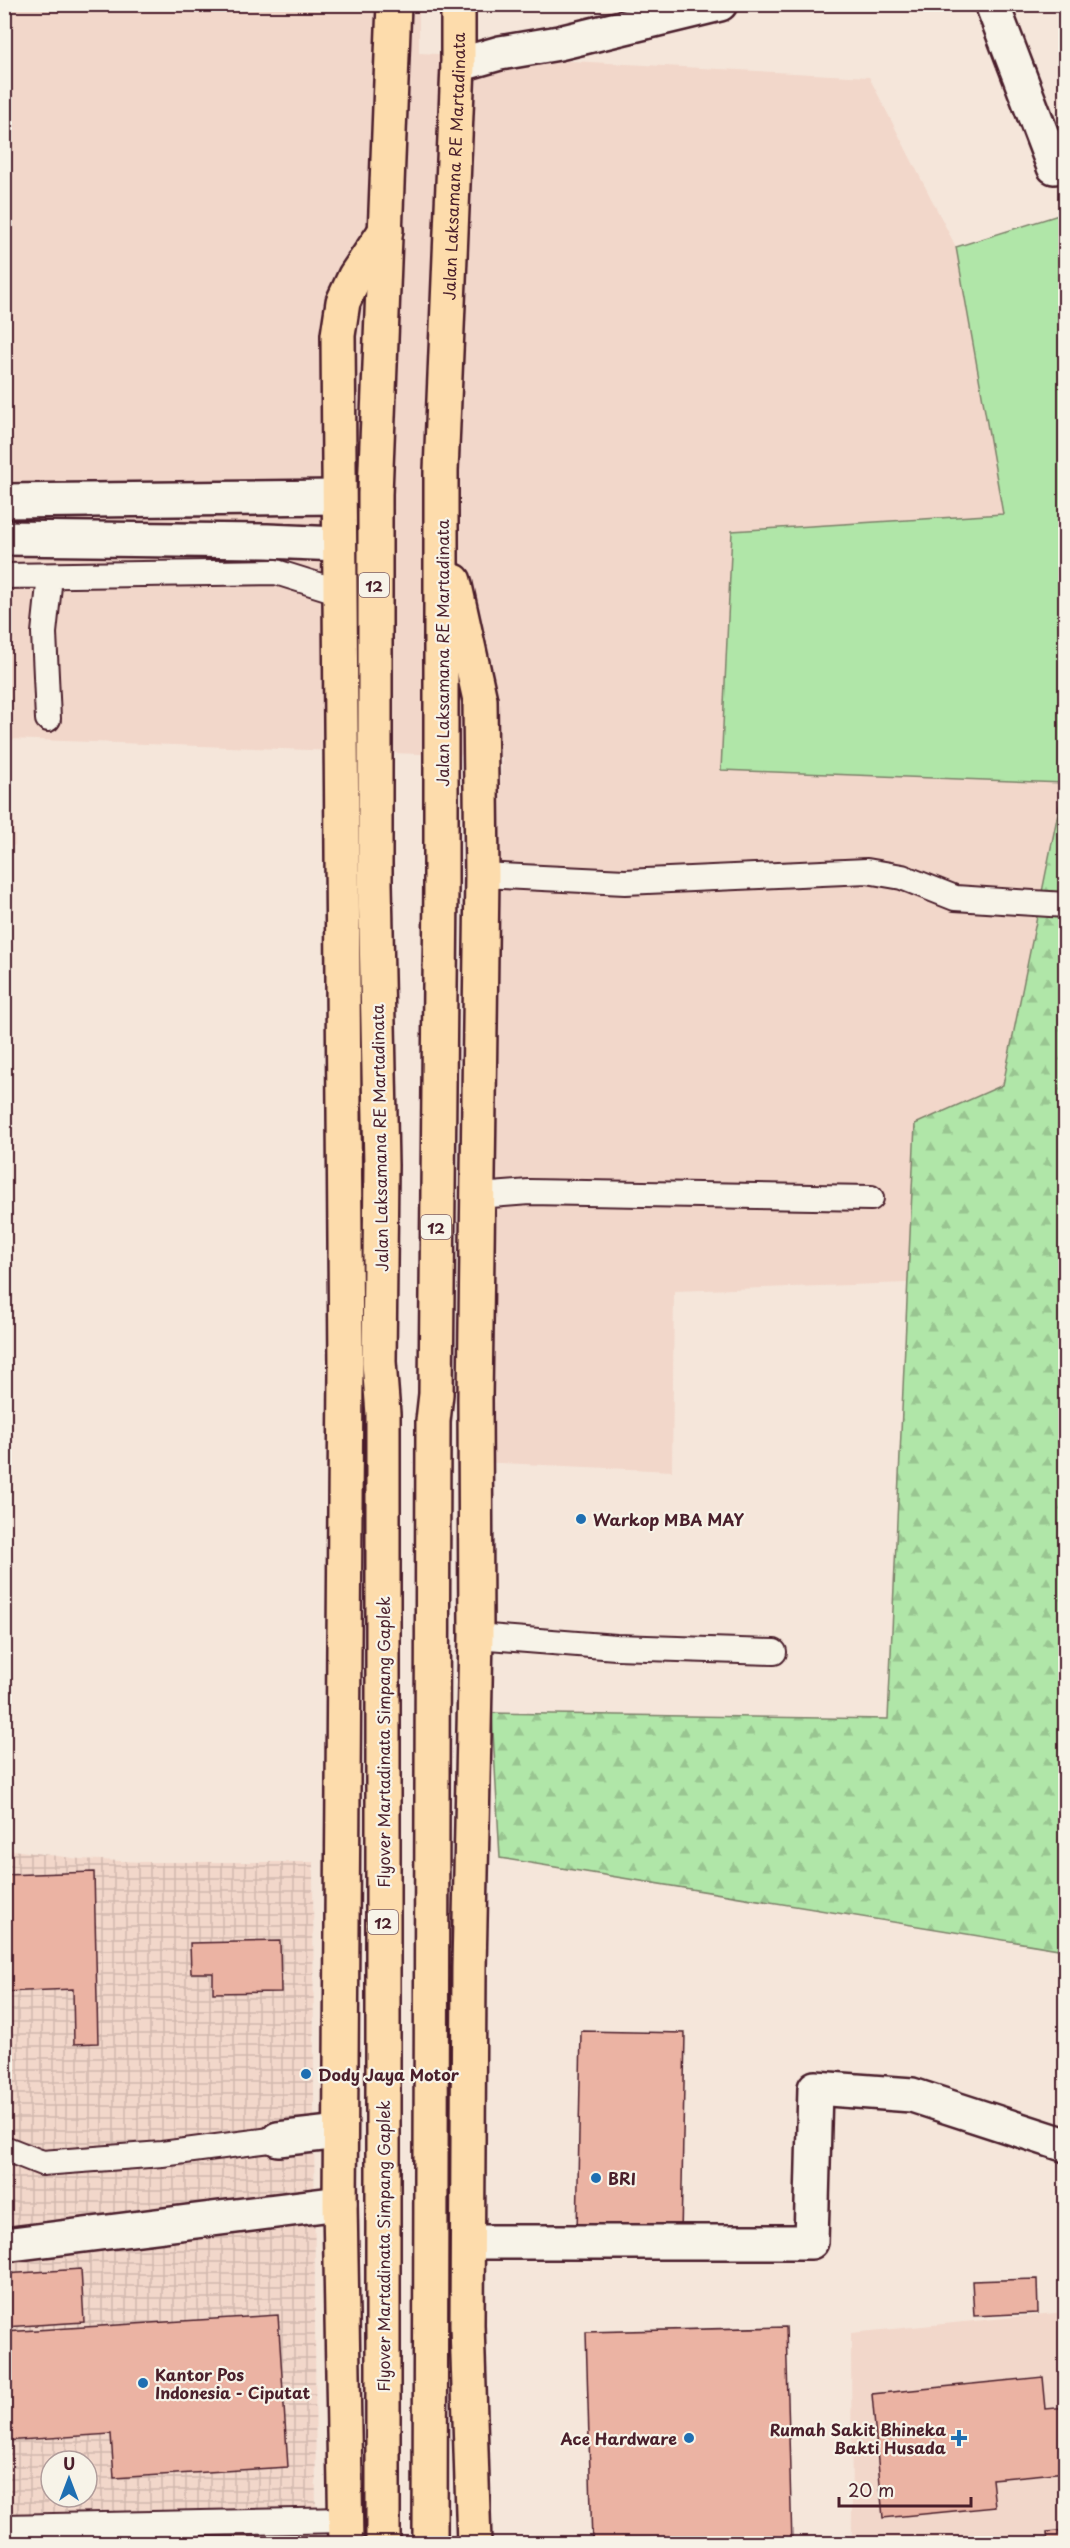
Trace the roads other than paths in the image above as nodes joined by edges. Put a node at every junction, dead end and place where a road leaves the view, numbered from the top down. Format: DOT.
graph roads {
  1 [pos="394,4"];
  2 [pos="458,4"];
  3 [pos="720,4"];
  4 [pos="992,4"];
  5 [pos="458,65"];
  6 [pos="1054,167"];
  7 [pos="386,230"];
  8 [pos="338,497"];
  9 [pos="4,501"];
  10 [pos="442,533"];
  11 [pos="4,538"];
  12 [pos="339,544"];
  13 [pos="4,576"];
  14 [pos="50,576"];
  15 [pos="340,592"];
  16 [pos="48,720"];
  17 [pos="482,875"];
  18 [pos="1065,905"];
  19 [pos="478,1196"];
  20 [pos="871,1198"];
  21 [pos="380,1301"];
  22 [pos="476,1636"];
  23 [pos="774,1652"];
  24 [pos="340,2132"];
  25 [pos="278,2139"];
  26 [pos="1065,2145"];
  27 [pos="4,2148"];
  28 [pos="340,2203"];
  29 [pos="468,2241"];
  30 [pos="4,2245"];
  31 [pos="4,2527"];
  32 [pos="346,2532"];
  33 [pos="383,2544"];
  34 [pos="430,2544"];
  35 [pos="474,2544"];
  1 -- 7 [label="highway, Jalan Laksamana RE Martadinata / 12"];
  2 -- 5 [label="highway, Jalan Laksamana RE Martadinata / 12"];
  3 -- 5 [label="street"];
  4 -- 6 [label="street"];
  5 -- 10 [label="highway, Jalan Laksamana RE Martadinata / 12"];
  7 -- 8 [label="highway"];
  7 -- 21 [label="highway, Jalan Laksamana RE Martadinata / 12"];
  8 -- 9 [label="street"];
  8 -- 12 [label="highway"];
  10 -- 17 [label="highway"];
  10 -- 34 [label="highway, Jalan Laksamana RE Martadinata / 12"];
  11 -- 12 [label="street"];
  12 -- 15 [label="highway"];
  13 -- 14 [label="lane"];
  14 -- 15 [label="lane"];
  14 -- 16 [label="lane"];
  15 -- 24 [label="highway"];
  17 -- 18 [label="lane"];
  17 -- 19 [label="highway"];
  19 -- 20 [label="lane"];
  19 -- 22 [label="highway"];
  21 -- 33 [label="highway, Flyover Martadinata Simpang Gaplek / 12"];
  22 -- 23 [label="lane"];
  22 -- 29 [label="highway"];
  24 -- 25 [label="street"];
  24 -- 28 [label="highway"];
  25 -- 27 [label="lane"];
  26 -- 29 [label="street"];
  28 -- 30 [label="street"];
  28 -- 32 [label="highway"];
  29 -- 35 [label="highway"];
  31 -- 32 [label="lane"];
}
